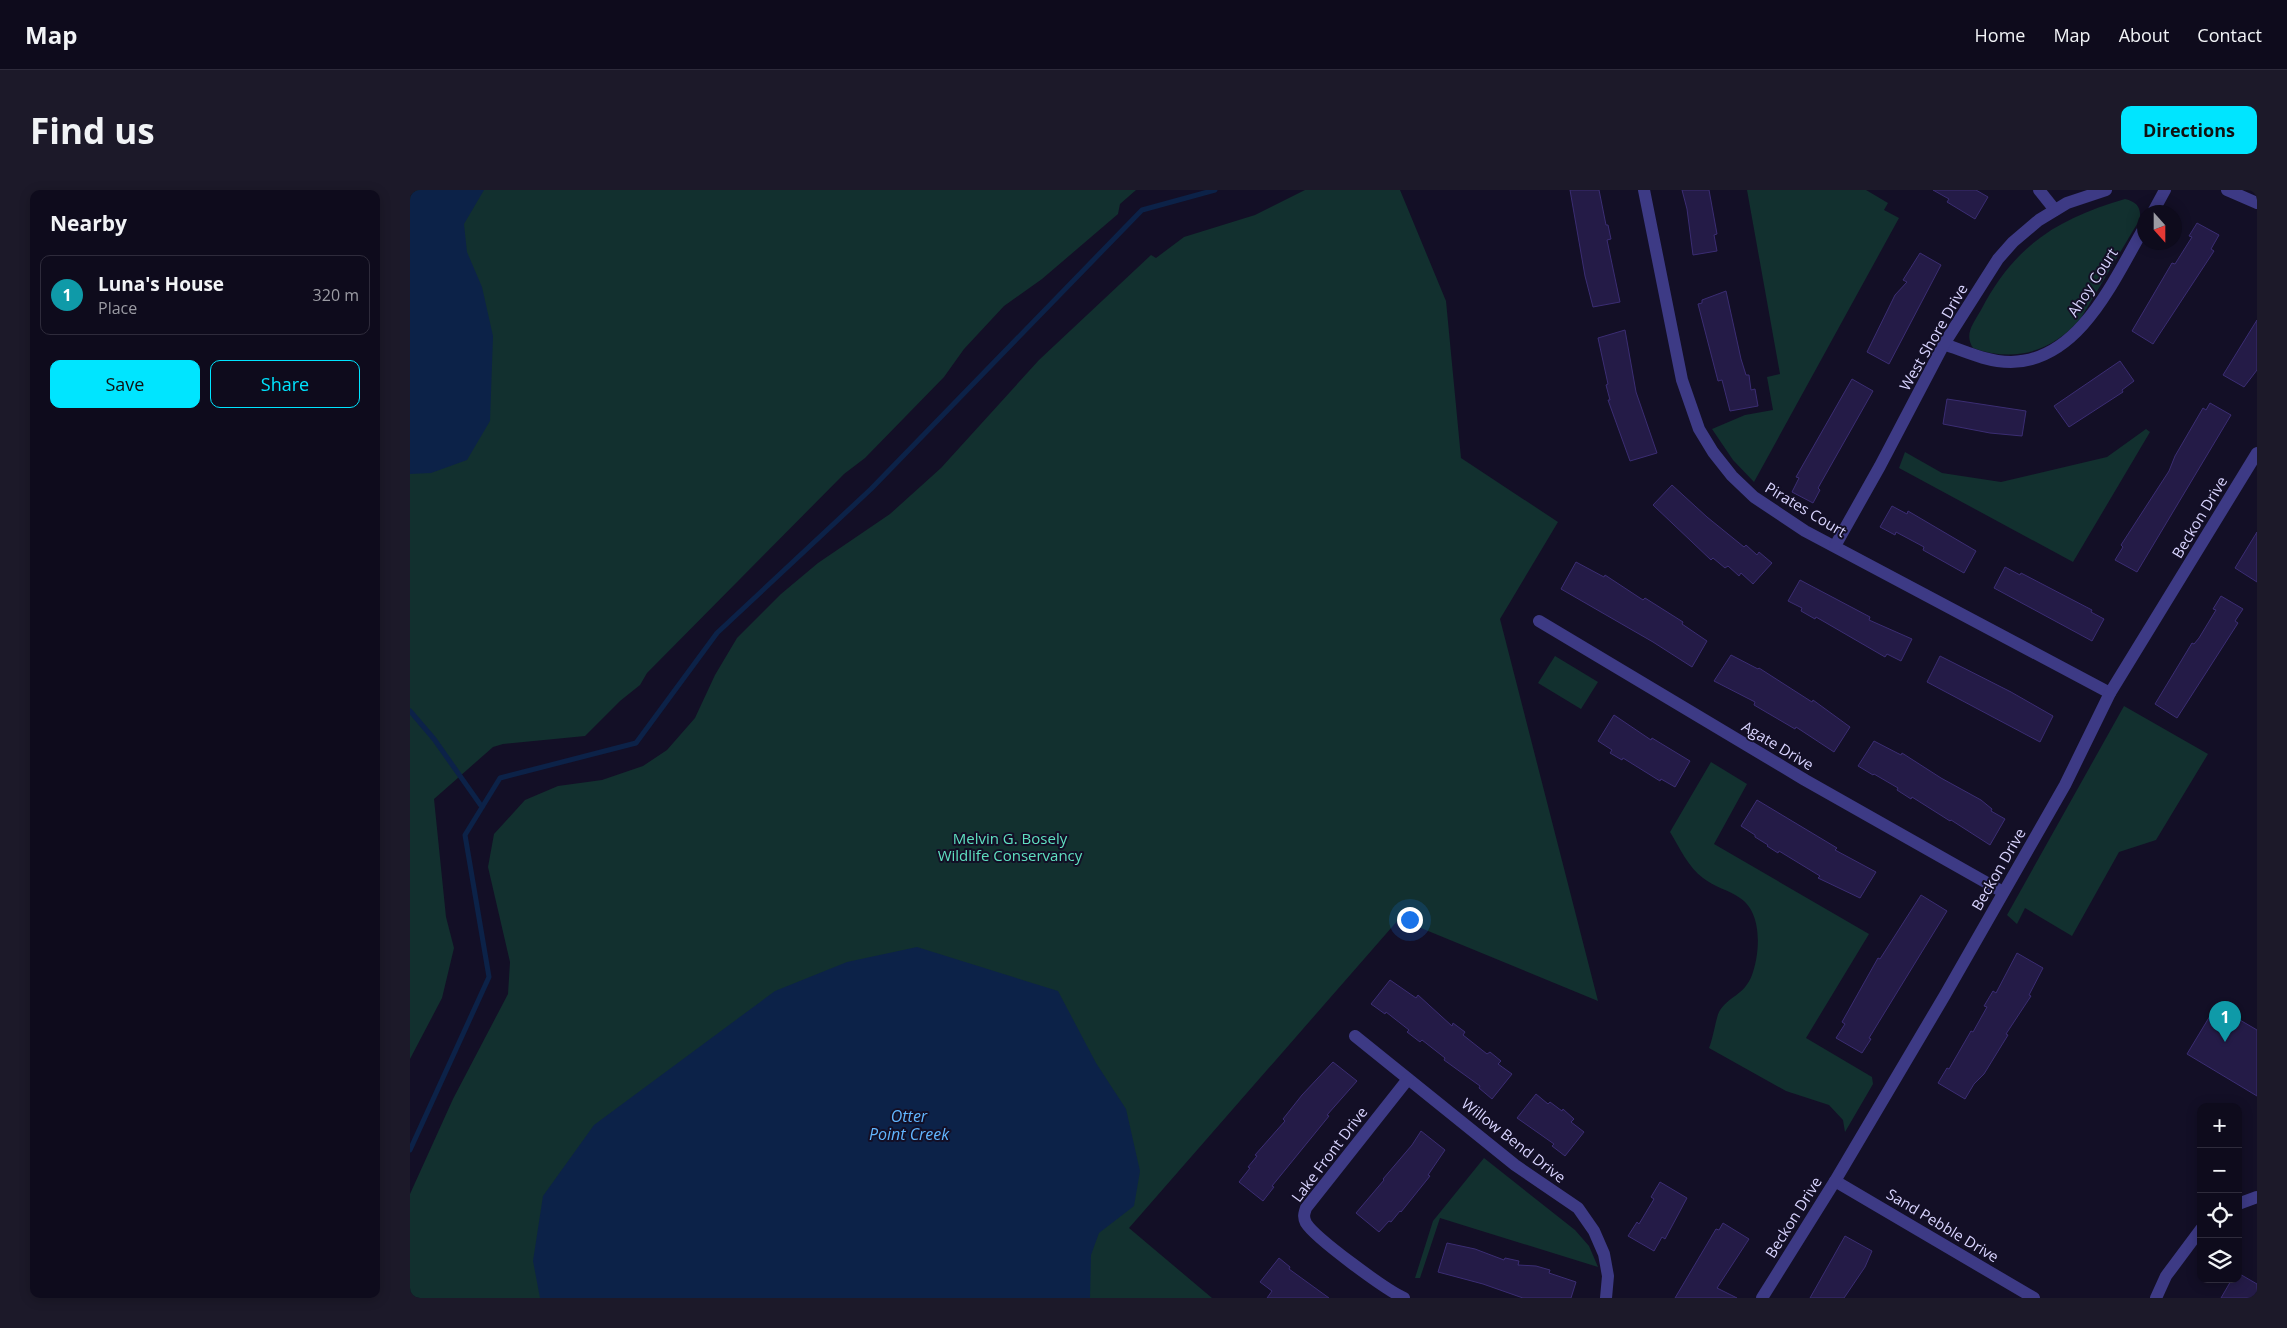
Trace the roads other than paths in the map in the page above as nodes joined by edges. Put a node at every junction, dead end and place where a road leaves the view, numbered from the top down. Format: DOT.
graph roads {
  1 [pos="1644,190"];
  2 [pos="2039,190"];
  3 [pos="2106,190"];
  4 [pos="2165,190"];
  5 [pos="2228,190"];
  6 [pos="2257,203"];
  7 [pos="2157,205"];
  8 [pos="2055,210"];
  9 [pos="2137,239"];
  10 [pos="1944,344"];
  11 [pos="2257,453"];
  12 [pos="1834,546"];
  13 [pos="1539,621"];
  14 [pos="2110,693"];
  15 [pos="2003,892"];
  16 [pos="1355,1036"];
  17 [pos="1408,1079"];
  18 [pos="1835,1180"];
  19 [pos="2257,1197"];
  20 [pos="2242,1203"];
  21 [pos="2197,1234"];
  22 [pos="1404,1298"];
  23 [pos="1606,1298"];
  24 [pos="1762,1298"];
  25 [pos="2034,1298"];
  26 [pos="2156,1298"];
  1 -- 12 [label="street, Pirates Court"];
  2 -- 8 [label="street"];
  3 -- 8 [label="street, West Shore Drive"];
  4 -- 7 [label="street"];
  5 -- 6 [label="street"];
  8 -- 10 [label="street, West Shore Drive"];
  9 -- 10 [label="street, Ahoy Court"];
  10 -- 12 [label="street, West Shore Drive"];
  11 -- 14 [label="street, Beckon Drive"];
  12 -- 14 [label="street, Pirates Court"];
  13 -- 15 [label="street, Agate Drive"];
  14 -- 15 [label="street, Beckon Drive"];
  15 -- 18 [label="street, Beckon Drive"];
  16 -- 17 [label="street, Willow Bend Drive"];
  17 -- 22 [label="street, Lake Front Drive"];
  17 -- 23 [label="street, Willow Bend Drive"];
  18 -- 24 [label="street, Beckon Drive"];
  18 -- 25 [label="street, Sand Pebble Drive"];
  19 -- 20 [label="street"];
  21 -- 26 [label="street"];
}
